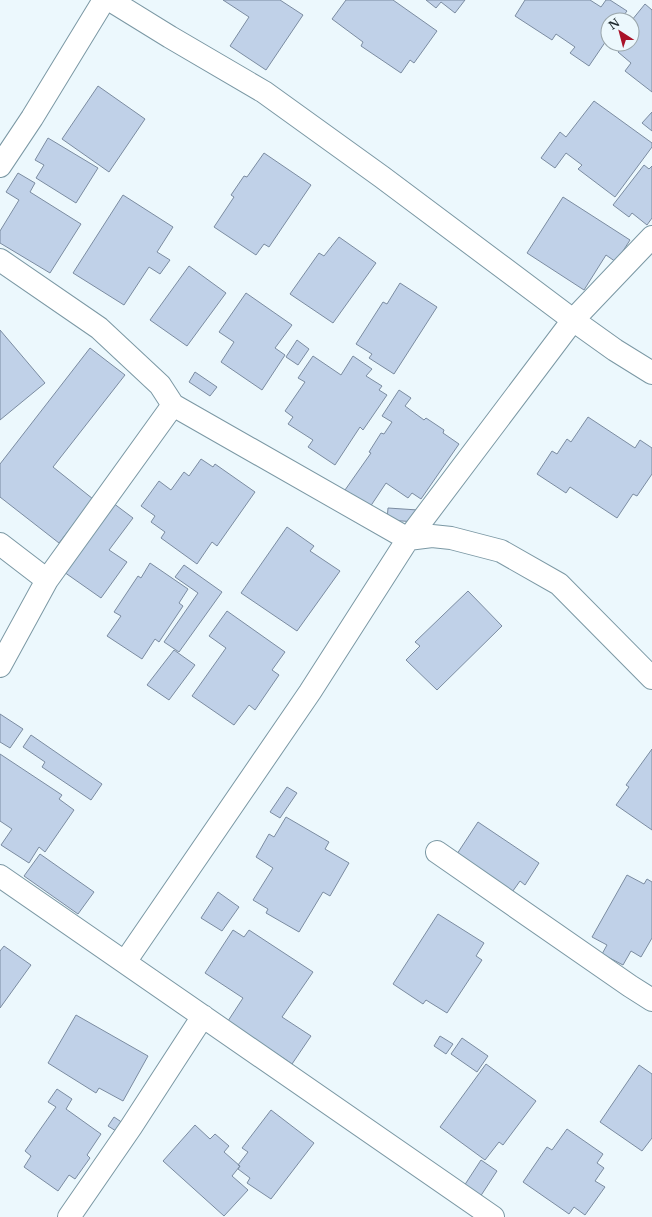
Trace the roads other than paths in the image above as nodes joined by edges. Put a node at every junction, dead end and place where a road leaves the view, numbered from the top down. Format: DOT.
graph roads {
  1 [pos="104,0"];
  2 [pos="110,0"];
  3 [pos="0,166"];
  4 [pos="652,237"];
  5 [pos="0,260"];
  6 [pos="573,320"];
  7 [pos="652,373"];
  8 [pos="173,405"];
  9 [pos="408,539"];
  10 [pos="0,544"];
  11 [pos="47,580"];
  12 [pos="0,666"];
  13 [pos="652,678"];
  14 [pos="437,852"];
  15 [pos="0,876"];
  16 [pos="125,962"];
  17 [pos="652,1000"];
  18 [pos="203,1016"];
  19 [pos="69,1217"];
  20 [pos="493,1217"];
  1 -- 3 [label="street"];
  2 -- 6 [label="street"];
  4 -- 6 [label="street"];
  5 -- 8 [label="street"];
  6 -- 7 [label="street"];
  6 -- 9 [label="street"];
  8 -- 9 [label="street"];
  8 -- 11 [label="street"];
  9 -- 13 [label="street"];
  9 -- 16 [label="street"];
  10 -- 11 [label="street"];
  11 -- 12 [label="street"];
  14 -- 17 [label="street"];
  15 -- 16 [label="street"];
  16 -- 18 [label="street"];
  18 -- 19 [label="street"];
  18 -- 20 [label="street"];
}
